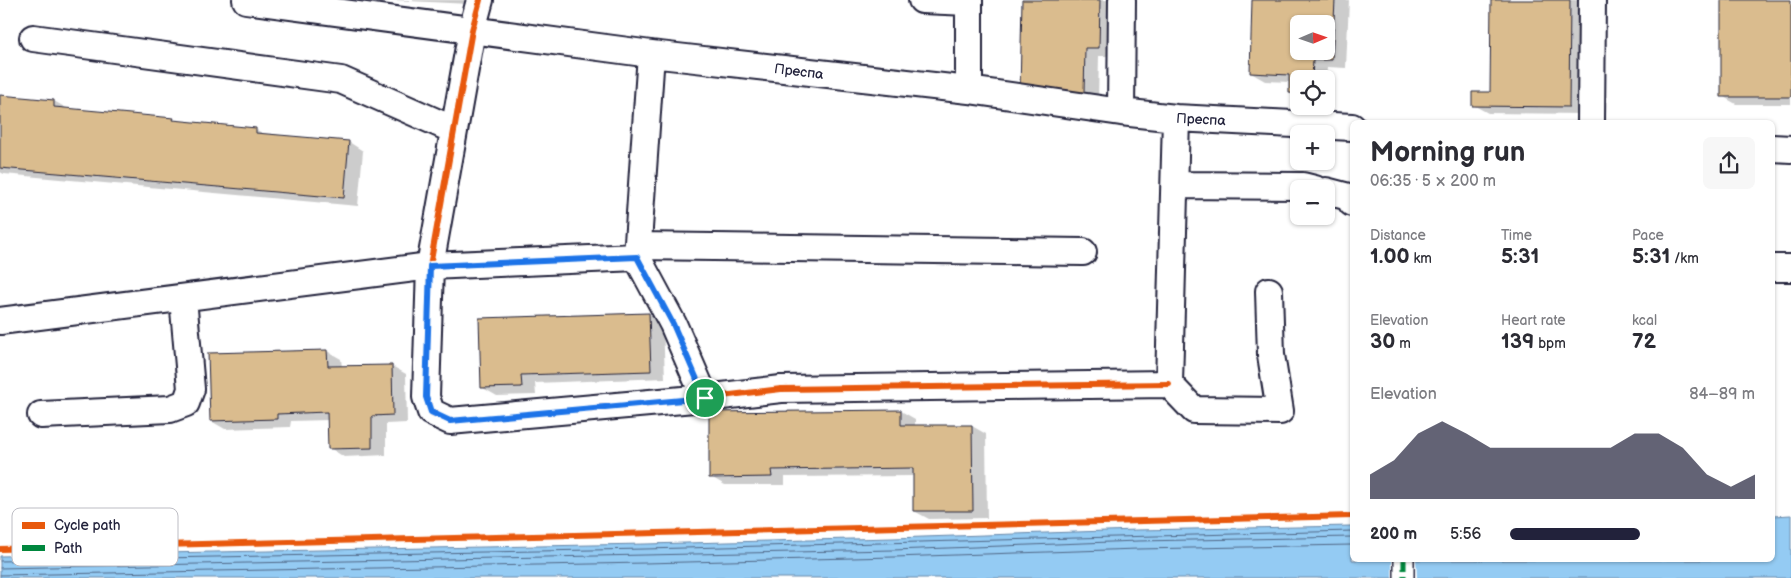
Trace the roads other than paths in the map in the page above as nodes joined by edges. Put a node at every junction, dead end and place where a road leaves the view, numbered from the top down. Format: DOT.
graph roads {
  1 [pos="246,0"];
  2 [pos="480,0"];
  3 [pos="922,0"];
  4 [pos="1122,0"];
  5 [pos="1592,0"];
  6 [pos="969,1"];
  7 [pos="472,30"];
  8 [pos="33,38"];
  9 [pos="651,54"];
  10 [pos="969,90"];
  11 [pos="1121,112"];
  12 [pos="1176,118"];
  13 [pos="1591,120"];
  14 [pos="1350,127"];
  15 [pos="454,130"];
  16 [pos="1775,148"];
  17 [pos="1791,149"];
  18 [pos="1175,185"];
  19 [pos="1290,186"];
  20 [pos="1335,194"];
  21 [pos="1350,199"];
  22 [pos="638,252"];
  23 [pos="1083,252"];
  24 [pos="430,266"];
  25 [pos="1775,268"];
  26 [pos="1791,268"];
  27 [pos="1268,291"];
  28 [pos="183,298"];
  29 [pos="0,322"];
  30 [pos="1169,384"];
  31 [pos="705,398"];
  32 [pos="41,415"];
  33 [pos="1404,562"];
  34 [pos="1404,578"];
  1 -- 7 [label="street, Преспа"];
  2 -- 7 [label="street"];
  3 -- 6 [label="street"];
  4 -- 11 [label="street"];
  5 -- 13 [label="street"];
  6 -- 10 [label="street"];
  7 -- 9 [label="street, Преспа"];
  7 -- 15 [label="street"];
  8 -- 15 [label="street"];
  9 -- 10 [label="street, Преспа"];
  9 -- 22 [label="street"];
  10 -- 11 [label="street, Преспа"];
  11 -- 12 [label="street, Преспа"];
  12 -- 14 [label="street, Преспа"];
  12 -- 18 [label="street"];
  15 -- 24 [label="street"];
  16 -- 17 [label="street"];
  18 -- 19 [label="street"];
  18 -- 30 [label="street"];
  20 -- 21 [label="street"];
  22 -- 23 [label="street"];
  22 -- 24 [label="street"];
  22 -- 31 [label="street"];
  24 -- 28 [label="street"];
  24 -- 31 [label="street"];
  25 -- 26 [label="street"];
  27 -- 30 [label="street"];
  28 -- 29 [label="street"];
  28 -- 32 [label="street"];
  30 -- 31 [label="street"];
  33 -- 34 [label="street"];
}
